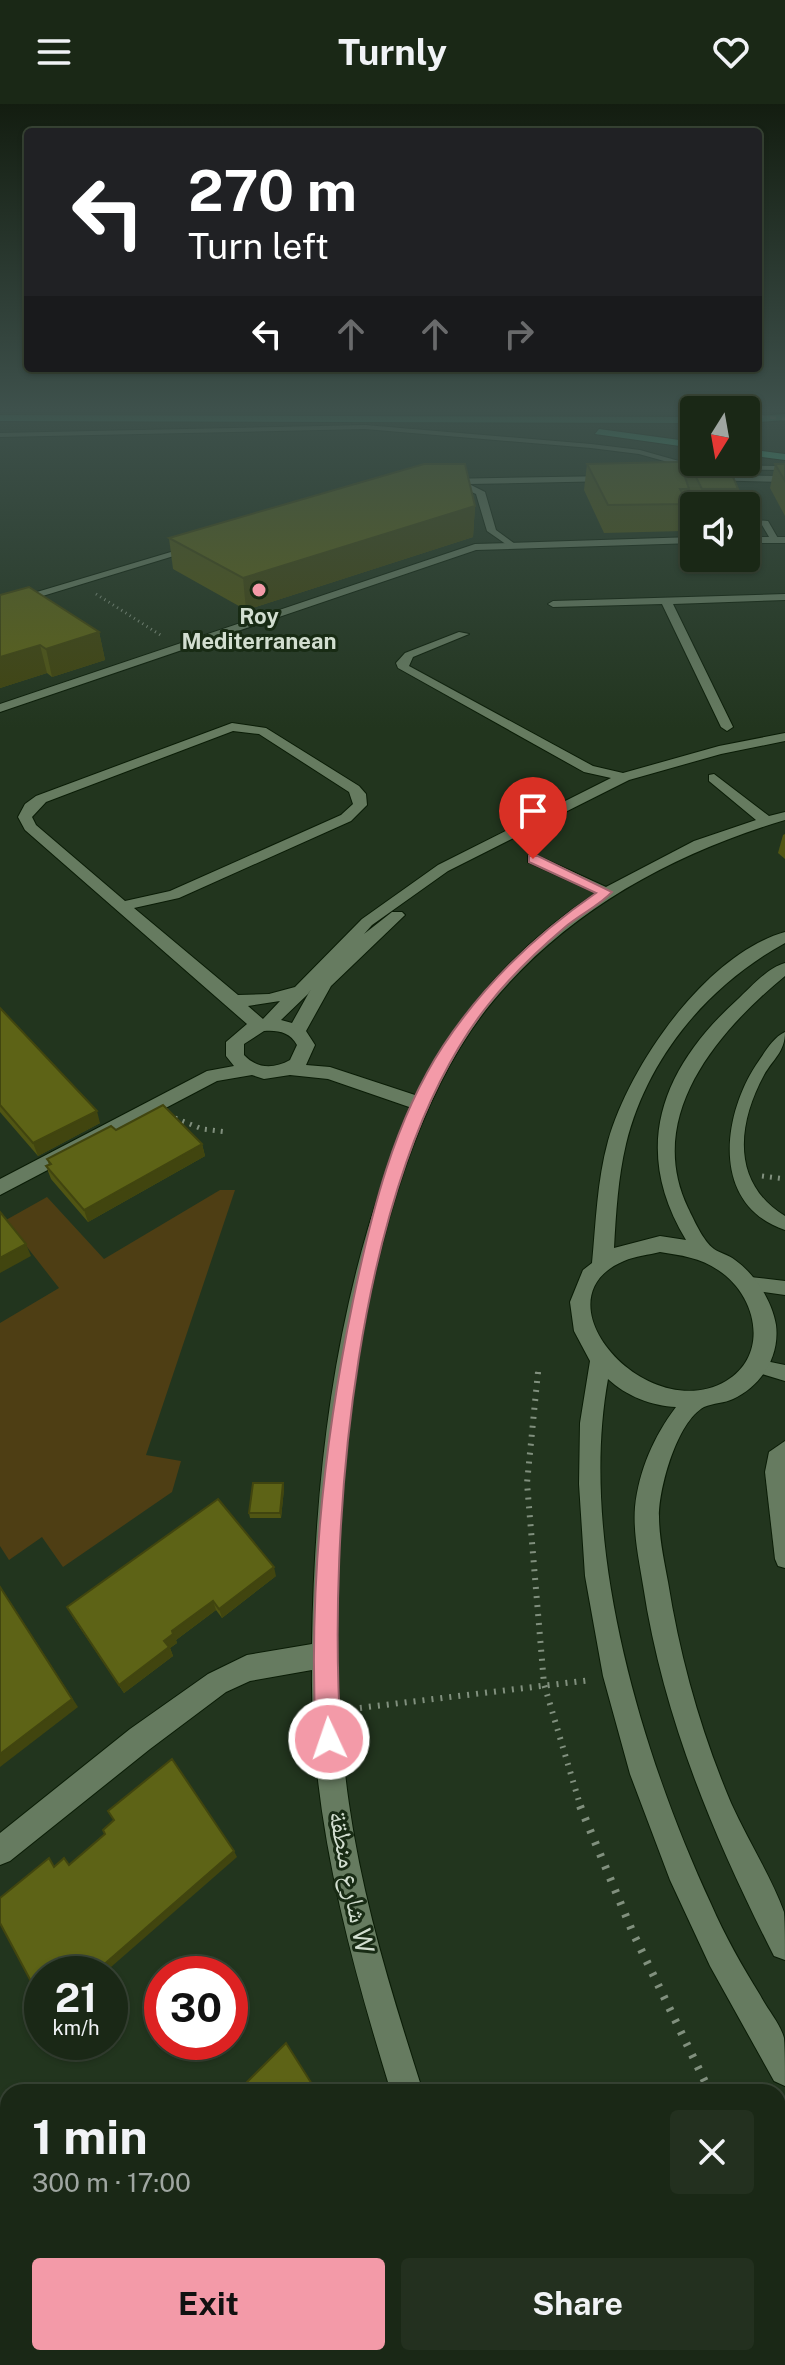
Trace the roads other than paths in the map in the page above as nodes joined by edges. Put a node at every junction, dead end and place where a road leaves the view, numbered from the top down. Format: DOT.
graph roads {
  1 [pos="488,517"];
  2 [pos="760,522"];
  3 [pos="492,531"];
  4 [pos="680,540"];
  5 [pos="780,540"];
  6 [pos="211,543"];
  7 [pos="510,544"];
  8 [pos="481,545"];
  9 [pos="785,597"];
  10 [pos="666,601"];
  11 [pos="553,604"];
  12 [pos="0,606"];
  13 [pos="463,634"];
  14 [pos="0,708"];
  15 [pos="727,727"];
  16 [pos="785,737"];
  17 [pos="785,746"];
  18 [pos="589,769"];
  19 [pos="624,777"];
  20 [pos="714,778"];
  21 [pos="595,789"];
  22 [pos="776,818"];
  23 [pos="533,859"];
  24 [pos="606,892"];
  25 [pos="174,895"];
  26 [pos="121,906"];
  27 [pos="153,933"];
  28 [pos="785,937"];
  29 [pos="785,968"];
  30 [pos="302,990"];
  31 [pos="234,1001"];
  32 [pos="262,1026"];
  33 [pos="297,1032"];
  34 [pos="785,1037"];
  35 [pos="234,1050"];
  36 [pos="305,1052"];
  37 [pos="778,1053"];
  38 [pos="287,1069"];
  39 [pos="250,1070"];
  40 [pos="330,1073"];
  41 [pos="213,1075"];
  42 [pos="420,1104"];
  43 [pos="2,1183"];
  44 [pos="785,1224"];
  45 [pos="705,1253"];
  46 [pos="602,1263"];
  47 [pos="750,1284"];
  48 [pos="785,1288"];
  49 [pos="601,1362"];
  50 [pos="761,1367"];
  51 [pos="785,1373"];
  52 [pos="696,1400"];
  53 [pos="785,1449"];
  54 [pos="785,1559"];
  55 [pos="323,1655"];
  56 [pos="0,1851"];
  57 [pos="785,1945"];
  58 [pos="785,2070"];
  59 [pos="404,2084"];
  1 -- 3 [label="street"];
  2 -- 5 [label="lane"];
  3 -- 7 [label="street"];
  3 -- 8 [label="street"];
  4 -- 7 [label="street"];
  6 -- 12 [label="street"];
  7 -- 8 [label="street"];
  8 -- 14 [label="street"];
  9 -- 10 [label="street"];
  10 -- 11 [label="street"];
  10 -- 15 [label="street"];
  13 -- 18 [label="street"];
  16 -- 19 [label="street"];
  17 -- 33 [label="street"];
  18 -- 19 [label="street"];
  18 -- 21 [label="street"];
  19 -- 21 [label="street"];
  20 -- 22 [label="street"];
  21 -- 30 [label="street"];
  22 -- 24 [label="street, شارع منطقة W"];
  23 -- 24 [label="street"];
  24 -- 42 [label="street, شارع منطقة W"];
  25 -- 26 [label="street"];
  25 -- 26 [label="street"];
  25 -- 27 [label="street"];
  26 -- 27 [label="street"];
  27 -- 31 [label="street"];
  28 -- 46 [label="street"];
  29 -- 45 [label="street"];
  30 -- 31 [label="street"];
  30 -- 32 [label="street"];
  31 -- 32 [label="street"];
  32 -- 33 [label="street"];
  32 -- 35 [label="street"];
  33 -- 36 [label="street"];
  34 -- 37 [label="lane"];
  35 -- 39 [label="street"];
  35 -- 41 [label="street"];
  36 -- 38 [label="street"];
  36 -- 40 [label="street"];
  37 -- 44 [label="lane"];
  38 -- 39 [label="street"];
  38 -- 40 [label="street"];
  39 -- 41 [label="street"];
  40 -- 42 [label="street"];
  41 -- 43 [label="street"];
  42 -- 55 [label="street, شارع منطقة W"];
  45 -- 46 [label="street"];
  45 -- 47 [label="street"];
  46 -- 49 [label="street"];
  47 -- 48 [label="lane"];
  47 -- 50 [label="street"];
  49 -- 52 [label="street"];
  49 -- 58 [label="street"];
  50 -- 51 [label="lane"];
  50 -- 52 [label="street"];
  52 -- 57 [label="street"];
  53 -- 54 [label="lane"];
  55 -- 56 [label="street"];
  55 -- 59 [label="street, شارع منطقة W"];
}
